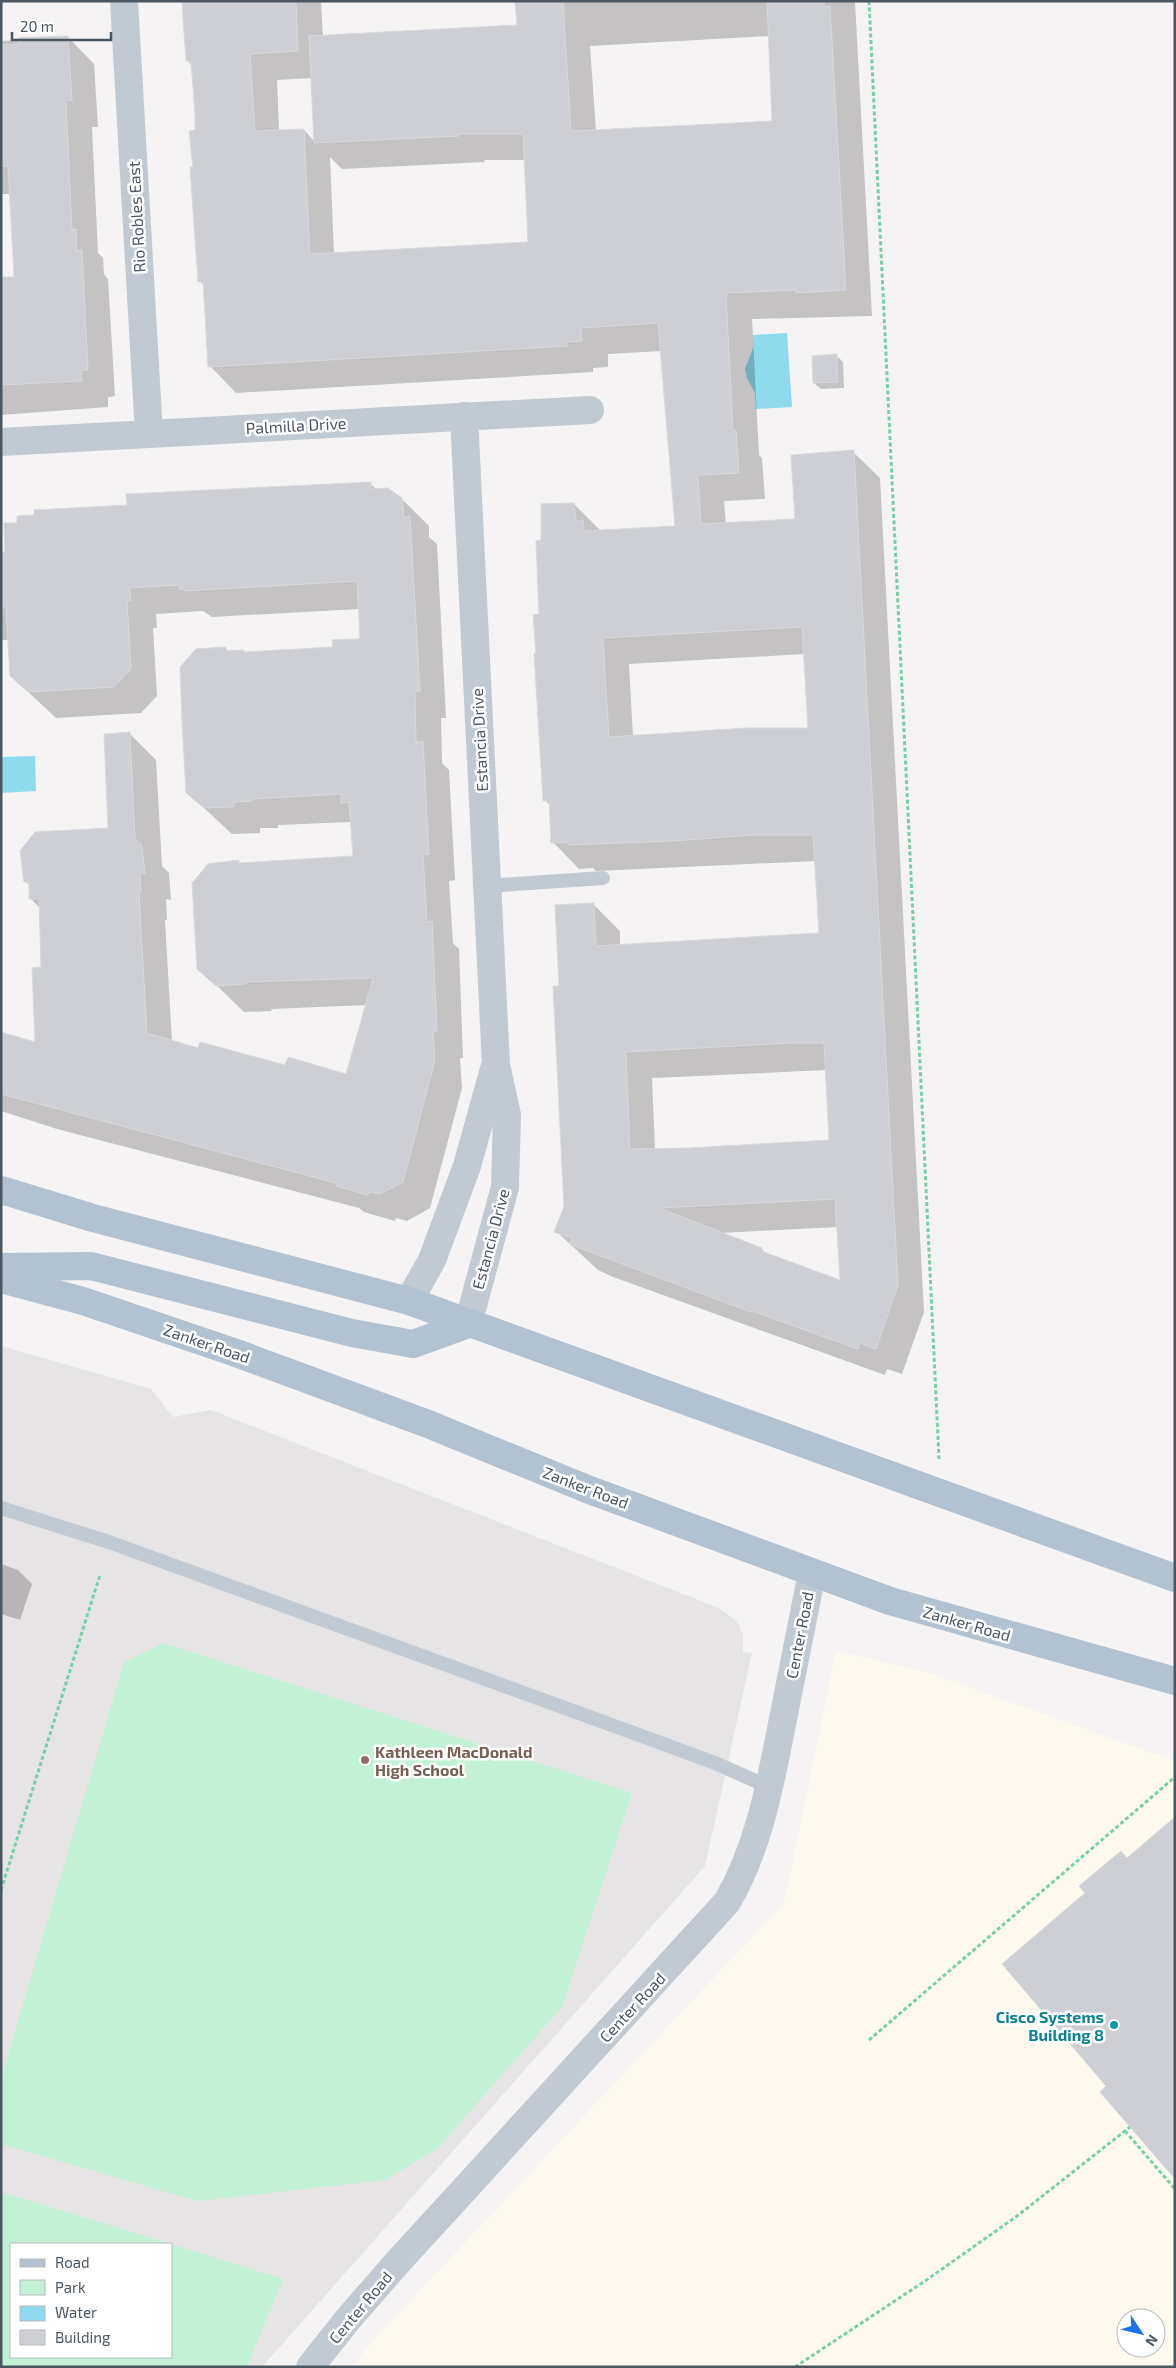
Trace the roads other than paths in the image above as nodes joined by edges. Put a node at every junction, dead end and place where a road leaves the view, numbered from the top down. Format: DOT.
graph roads {
  1 [pos="124,1"];
  2 [pos="590,410"];
  3 [pos="464,416"];
  4 [pos="149,434"];
  5 [pos="1,442"];
  6 [pos="603,878"];
  7 [pos="486,886"];
  8 [pos="496,1065"];
  9 [pos="1,1190"];
  10 [pos="1,1267"];
  11 [pos="1,1279"];
  12 [pos="409,1301"];
  13 [pos="468,1324"];
  14 [pos="1,1508"];
  15 [pos="812,1573"];
  16 [pos="1175,1578"];
  17 [pos="1175,1681"];
  18 [pos="770,1787"];
  19 [pos="310,2367"];
  1 -- 4 [label="street, Rio Robles East"];
  2 -- 3 [label="street, Palmilla Drive"];
  3 -- 4 [label="street, Palmilla Drive"];
  3 -- 7 [label="street, Estancia Drive"];
  4 -- 5 [label="street, Palmilla Drive"];
  6 -- 7 [label="lane"];
  7 -- 8 [label="street, Estancia Drive"];
  8 -- 12 [label="street, Estancia Drive"];
  8 -- 13 [label="street, Estancia Drive"];
  9 -- 12 [label="main road"];
  10 -- 13 [label="main road"];
  11 -- 15 [label="main road, Zanker Road"];
  12 -- 13 [label="main road"];
  13 -- 16 [label="main road"];
  14 -- 18 [label="lane"];
  15 -- 17 [label="main road, Zanker Road"];
  15 -- 18 [label="street, Center Road"];
  18 -- 19 [label="street, Center Road"];
}
